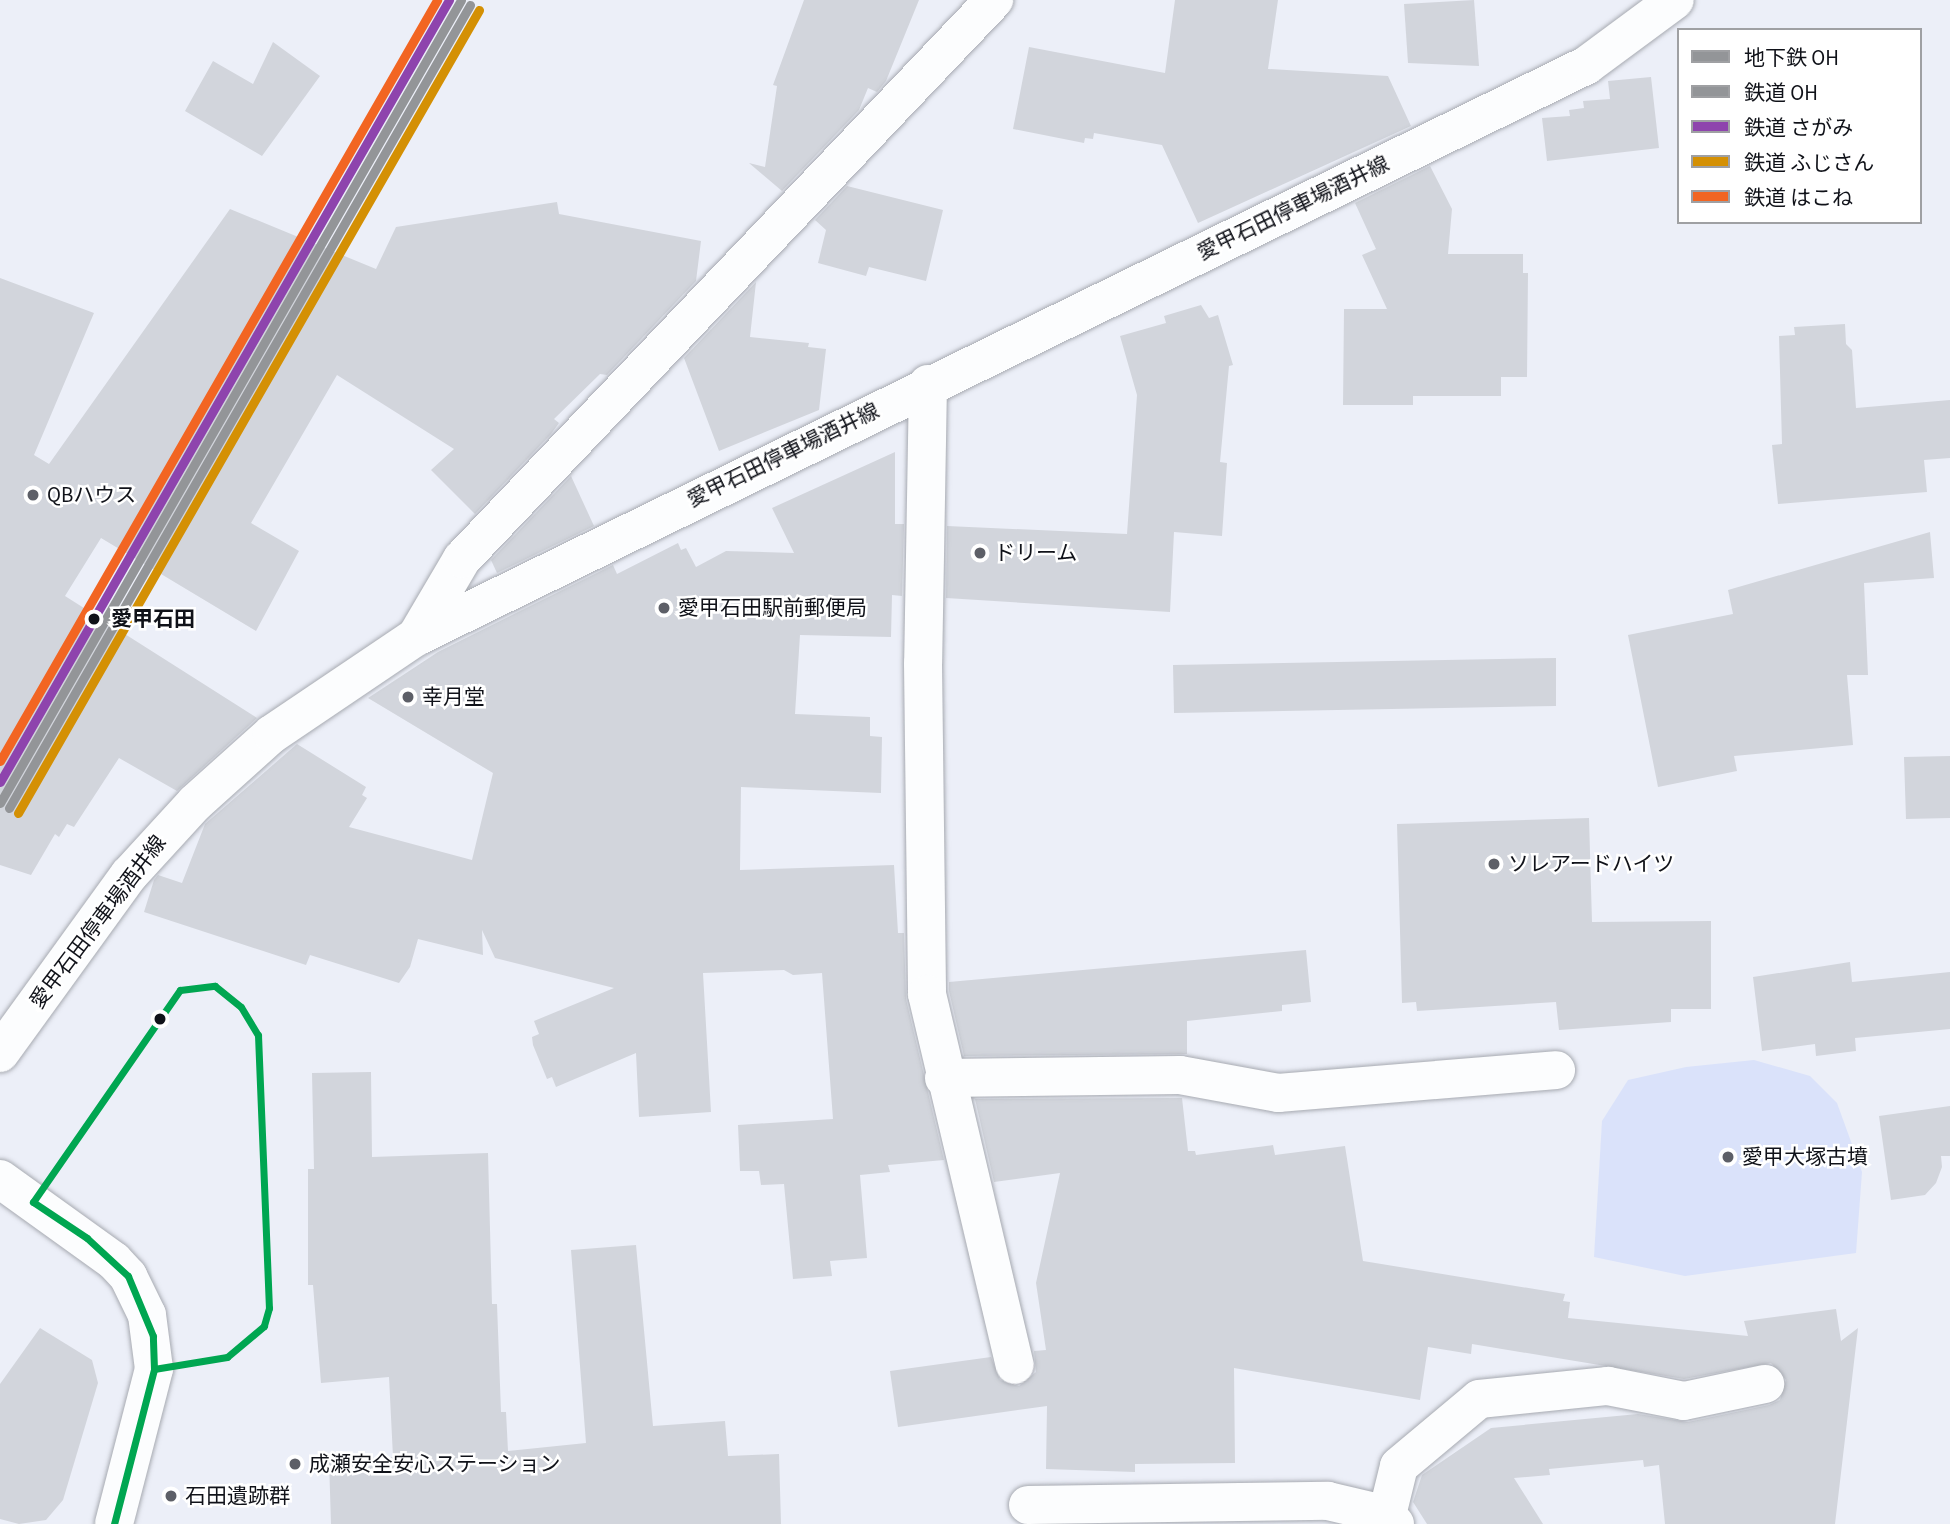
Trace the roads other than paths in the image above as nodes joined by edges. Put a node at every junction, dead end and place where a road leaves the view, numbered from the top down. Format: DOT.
graph roads {
  1 [pos="994,0"];
  2 [pos="1675,0"];
  3 [pos="928,384"];
  4 [pos="416,637"];
  5 [pos="0,1053"];
  6 [pos="1556,1070"];
  7 [pos="944,1078"];
  8 [pos="0,1179"];
  9 [pos="1015,1365"];
  10 [pos="1765,1384"];
  11 [pos="1028,1505"];
  12 [pos="1391,1520"];
  13 [pos="114,1524"];
  1 -- 4 [label="street"];
  2 -- 3 [label="street, 愛甲石田停車場酒井線"];
  3 -- 4 [label="street, 愛甲石田停車場酒井線"];
  3 -- 7 [label="street"];
  4 -- 5 [label="street, 愛甲石田停車場酒井線"];
  6 -- 7 [label="street"];
  7 -- 9 [label="street"];
  8 -- 13 [label="street"];
  10 -- 12 [label="street"];
  11 -- 12 [label="street"];
}
